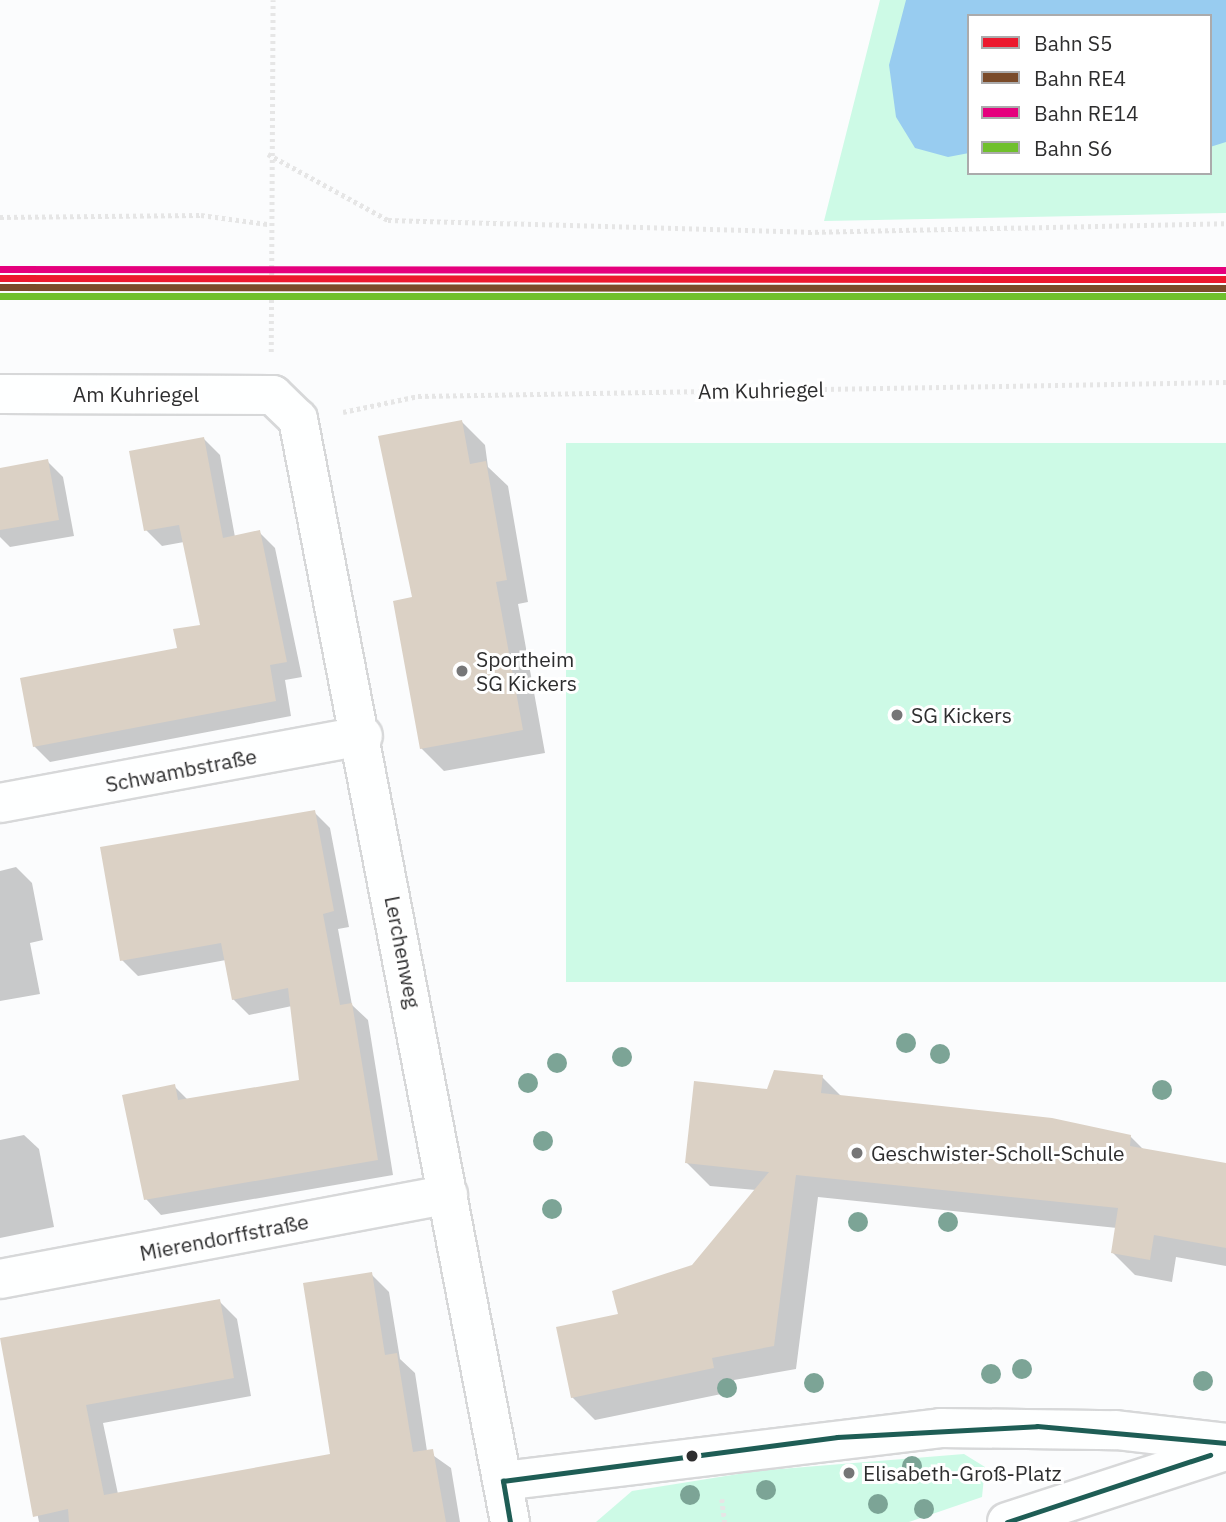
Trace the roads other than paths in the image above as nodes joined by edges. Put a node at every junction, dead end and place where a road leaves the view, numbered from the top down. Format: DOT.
graph roads {
  1 [pos="0,394"];
  2 [pos="286,407"];
  3 [pos="363,736"];
  4 [pos="0,803"];
  5 [pos="448,1194"];
  6 [pos="0,1279"];
  7 [pos="1226,1443"];
  8 [pos="1226,1451"];
  9 [pos="503,1481"];
  10 [pos="510,1522"];
  11 [pos="1007,1522"];
  1 -- 2 [label="street, Am Kuhriegel"];
  2 -- 3 [label="street, Lerchenweg"];
  3 -- 4 [label="street, Schwambstraße"];
  3 -- 5 [label="street, Lerchenweg"];
  5 -- 6 [label="street, Mierendorffstraße"];
  5 -- 9 [label="street, Lerchenweg"];
  7 -- 9 [label="street"];
  8 -- 11 [label="street"];
  9 -- 10 [label="street, Lerchenweg"];
}
